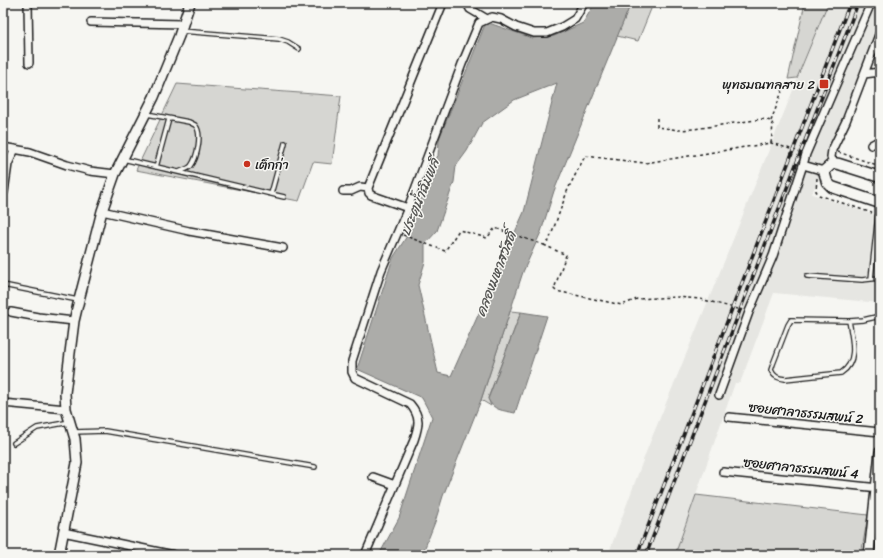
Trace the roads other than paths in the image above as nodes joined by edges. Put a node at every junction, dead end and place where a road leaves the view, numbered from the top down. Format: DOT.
graph roads {
  1 [pos="28,3"];
  2 [pos="190,3"];
  3 [pos="443,3"];
  4 [pos="467,3"];
  5 [pos="584,3"];
  6 [pos="871,3"];
  7 [pos="487,18"];
  8 [pos="91,22"];
  9 [pos="182,28"];
  10 [pos="880,32"];
  11 [pos="299,49"];
  12 [pos="29,63"];
  13 [pos="880,72"];
  14 [pos="864,74"];
  15 [pos="146,114"];
  16 [pos="169,119"];
  17 [pos="880,140"];
  18 [pos="286,143"];
  19 [pos="871,145"];
  20 [pos="3,147"];
  21 [pos="15,149"];
  22 [pos="123,158"];
  23 [pos="833,163"];
  24 [pos="803,165"];
  25 [pos="156,167"];
  26 [pos="824,171"];
  27 [pos="178,172"];
  28 [pos="115,174"];
  29 [pos="880,177"];
  30 [pos="368,188"];
  31 [pos="343,191"];
  32 [pos="4,192"];
  33 [pos="271,194"];
  34 [pos="284,197"];
  35 [pos="879,202"];
  36 [pos="408,208"];
  37 [pos="102,211"];
  38 [pos="283,248"];
  39 [pos="808,276"];
  40 [pos="880,278"];
  41 [pos="871,279"];
  42 [pos="3,285"];
  43 [pos="79,300"];
  44 [pos="11,312"];
  45 [pos="880,316"];
  46 [pos="74,321"];
  47 [pos="849,321"];
  48 [pos="719,395"];
  49 [pos="3,403"];
  50 [pos="66,409"];
  51 [pos="729,417"];
  52 [pos="70,422"];
  53 [pos="74,432"];
  54 [pos="880,432"];
  55 [pos="14,443"];
  56 [pos="880,452"];
  57 [pos="315,467"];
  58 [pos="722,472"];
  59 [pos="373,477"];
  60 [pos="395,485"];
  61 [pos="878,488"];
  62 [pos="64,532"];
  63 [pos="59,555"];
  64 [pos="174,555"];
  65 [pos="365,555"];
  66 [pos="869,555"];
  1 -- 12 [label="street"];
  2 -- 9 [label="street"];
  3 -- 30 [label="street"];
  4 -- 7 [label="street"];
  5 -- 7 [label="street"];
  6 -- 24 [label="street"];
  7 -- 36 [label="street"];
  8 -- 9 [label="street"];
  9 -- 11 [label="lane"];
  9 -- 15 [label="street"];
  10 -- 14 [label="street"];
  13 -- 14 [label="street"];
  14 -- 23 [label="street"];
  15 -- 16 [label="lane"];
  15 -- 22 [label="street"];
  16 -- 25 [label="lane"];
  16 -- 27 [label="lane"];
  17 -- 19 [label="street"];
  18 -- 33 [label="lane"];
  20 -- 21 [label="street"];
  21 -- 28 [label="street"];
  21 -- 32 [label="street"];
  22 -- 25 [label="lane"];
  22 -- 28 [label="street"];
  23 -- 26 [label="main road"];
  23 -- 29 [label="main road"];
  24 -- 26 [label="street"];
  24 -- 48 [label="street"];
  25 -- 27 [label="lane"];
  26 -- 35 [label="main road"];
  27 -- 33 [label="lane"];
  28 -- 37 [label="street"];
  30 -- 31 [label="street"];
  30 -- 36 [label="street"];
  33 -- 34 [label="lane"];
  35 -- 41 [label="lane"];
  36 -- 60 [label="street"];
  37 -- 38 [label="street"];
  37 -- 43 [label="street"];
  39 -- 41 [label="lane"];
  40 -- 41 [label="lane"];
  42 -- 43 [label="lane"];
  43 -- 46 [label="street"];
  44 -- 46 [label="street"];
  45 -- 47 [label="lane"];
  46 -- 50 [label="street"];
  47 -- 47 [label="lane"];
  49 -- 50 [label="street"];
  50 -- 52 [label="street"];
  51 -- 54 [label="street, ซอยศาลาธรรมสพน์ 2"];
  52 -- 53 [label="street"];
  52 -- 55 [label="lane"];
  53 -- 57 [label="lane"];
  53 -- 62 [label="street"];
  56 -- 61 [label="street"];
  58 -- 61 [label="street, ซอยศาลาธรรมสพน์ 4"];
  59 -- 60 [label="street"];
  60 -- 65 [label="street"];
  61 -- 66 [label="street"];
  62 -- 63 [label="street"];
  62 -- 64 [label="street"];
}
